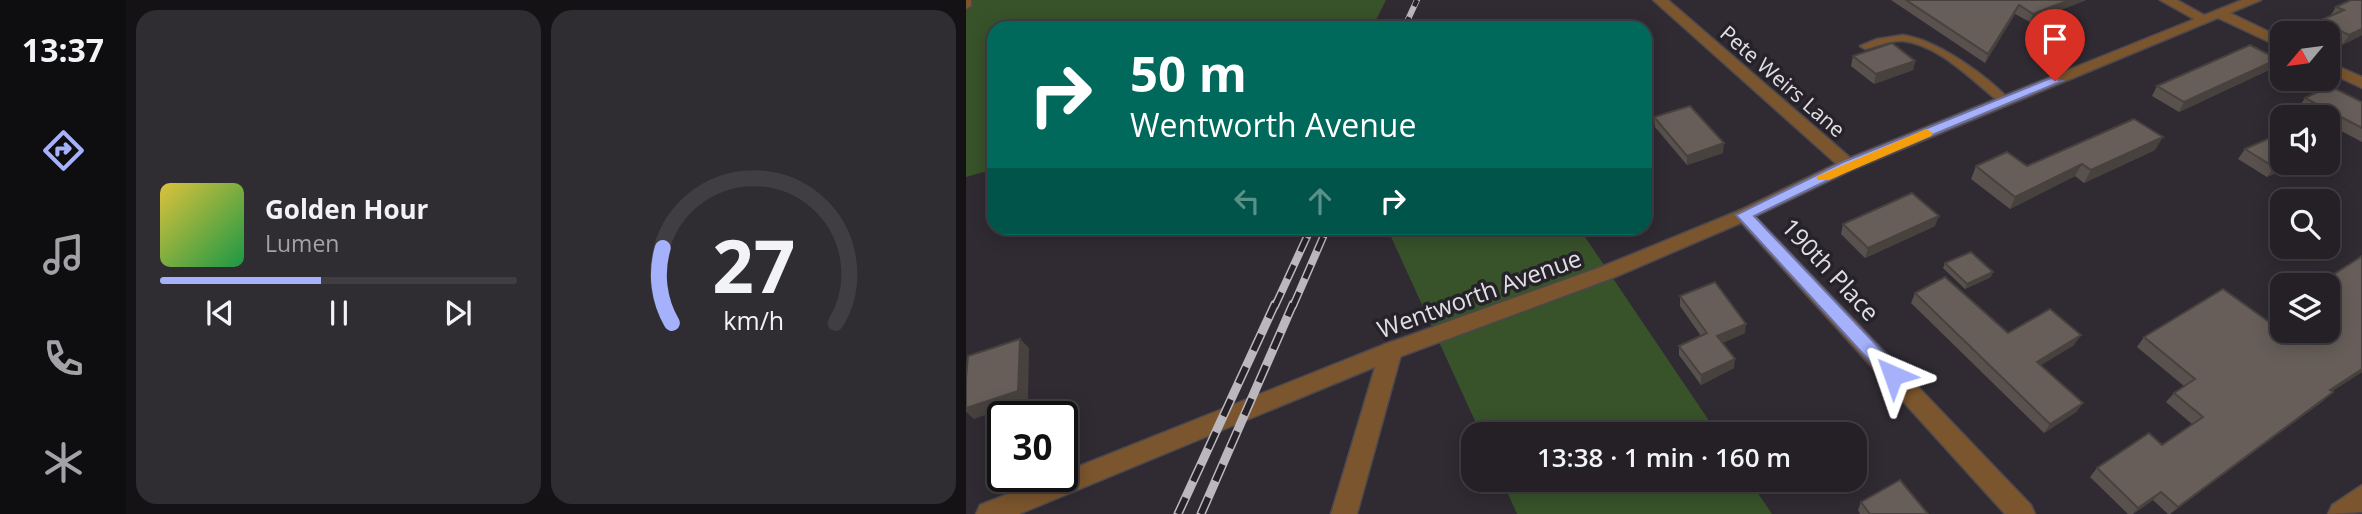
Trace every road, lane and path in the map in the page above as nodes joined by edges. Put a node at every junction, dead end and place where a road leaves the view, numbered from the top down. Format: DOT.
graph roads {
  1 [pos="966,0"];
  2 [pos="1660,0"];
  3 [pos="2167,0"];
  4 [pos="2254,0"];
  5 [pos="966,6"];
  6 [pos="2213,17"];
  7 [pos="2270,39"];
  8 [pos="1866,46"];
  9 [pos="2340,72"];
  10 [pos="2362,83"];
  11 [pos="2005,101"];
  12 [pos="1848,165"];
  13 [pos="1744,215"];
  14 [pos="1391,351"];
  15 [pos="2362,497"];
  16 [pos="989,514"];
  17 [pos="1344,514"];
  18 [pos="2022,514"];
  19 [pos="2342,514"];
  1 -- 5 [label="lane"];
  2 -- 12 [label="street, Pete Weirs Lane"];
  3 -- 6 [label="street"];
  4 -- 6 [label="street, Wentworth Avenue"];
  6 -- 7 [label="street"];
  6 -- 11 [label="street, Wentworth Avenue"];
  8 -- 11 [label="lane"];
  9 -- 10 [label="street"];
  11 -- 12 [label="street, Wentworth Avenue"];
  12 -- 13 [label="street, Wentworth Avenue"];
  13 -- 14 [label="street, Wentworth Avenue"];
  13 -- 18 [label="street, 190th Place"];
  14 -- 16 [label="street, Wentworth Avenue"];
  14 -- 17 [label="street"];
  15 -- 19 [label="street"];
}
